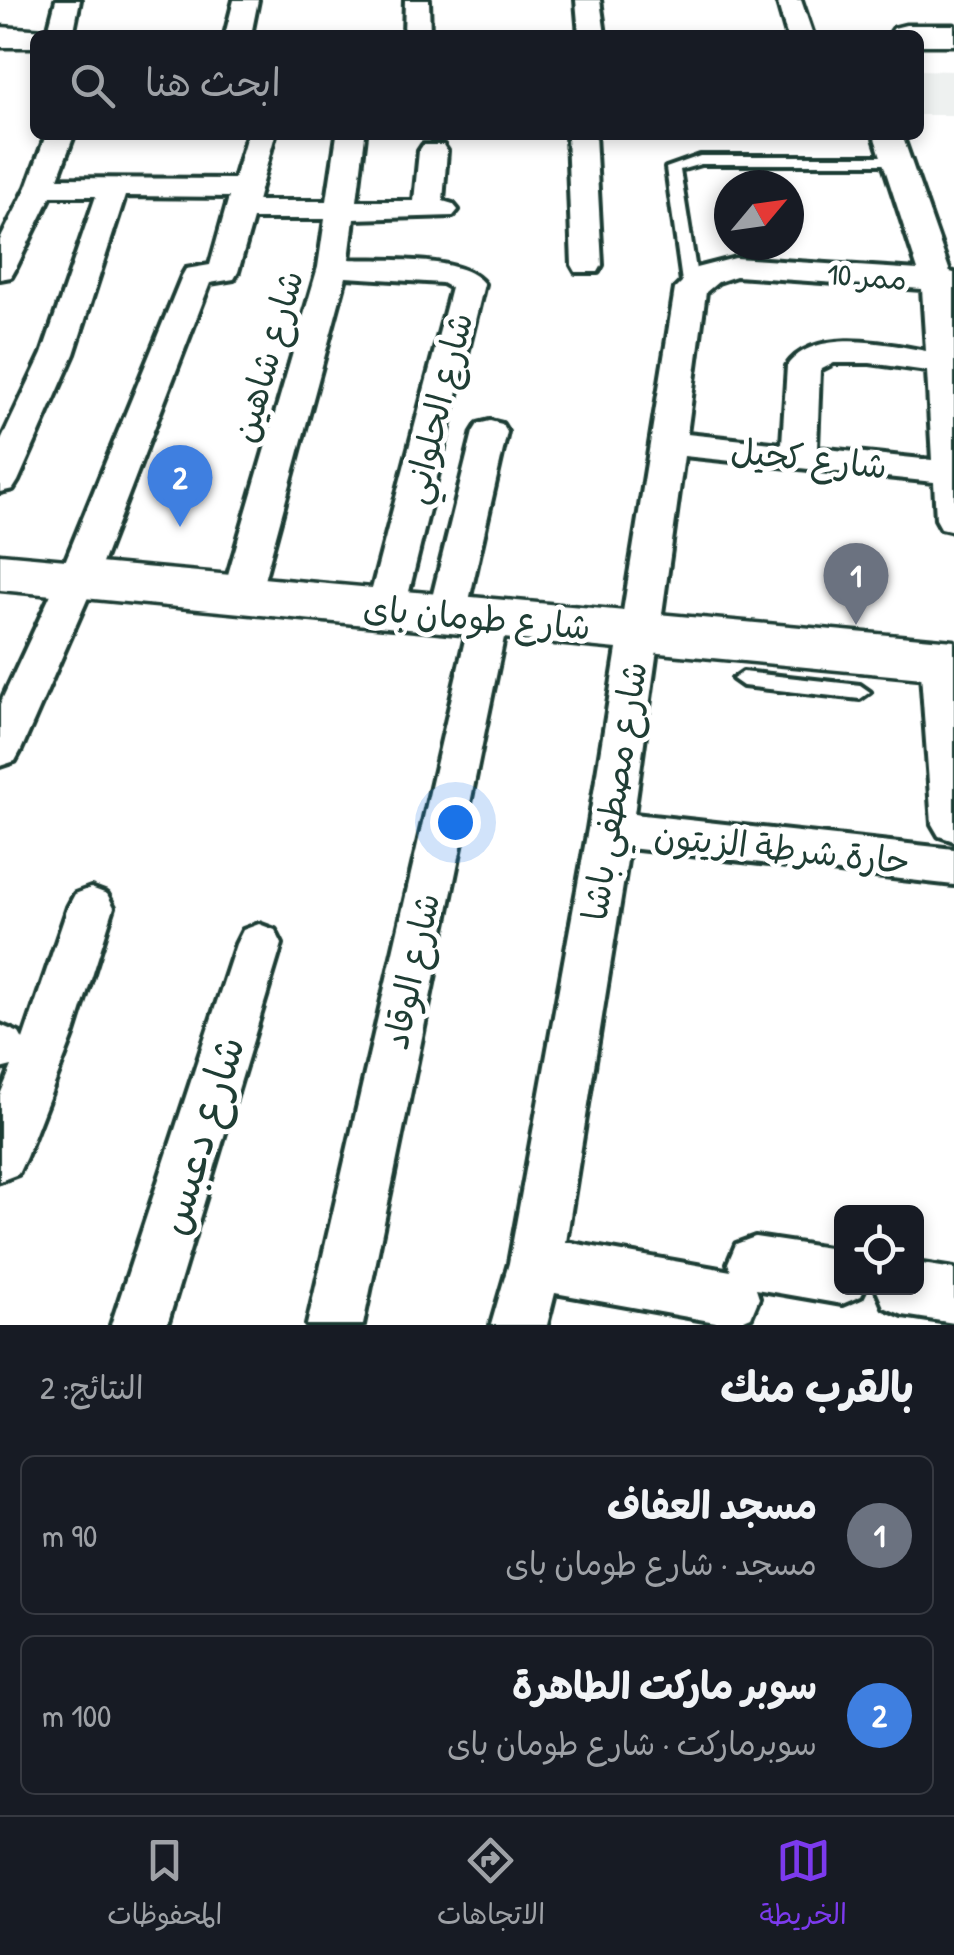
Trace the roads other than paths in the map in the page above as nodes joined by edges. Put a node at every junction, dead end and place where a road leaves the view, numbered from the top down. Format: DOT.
graph roads {
  1 [pos="68,0"];
  2 [pos="246,0"];
  3 [pos="417,0"];
  4 [pos="588,0"];
  5 [pos="789,0"];
  6 [pos="61,30"];
  7 [pos="239,30"];
  8 [pos="417,30"];
  9 [pos="591,30"];
  10 [pos="798,30"];
  11 [pos="924,35"];
  12 [pos="954,35"];
  13 [pos="0,36"];
  14 [pos="30,36"];
  15 [pos="58,140"];
  16 [pos="260,140"];
  17 [pos="350,140"];
  18 [pos="582,140"];
  19 [pos="892,147"];
  20 [pos="433,151"];
  21 [pos="41,187"];
  22 [pos="114,188"];
  23 [pos="342,210"];
  24 [pos="241,211"];
  25 [pos="587,265"];
  26 [pos="333,268"];
  27 [pos="0,270"];
  28 [pos="706,280"];
  29 [pos="946,282"];
  30 [pos="943,363"];
  31 [pos="490,432"];
  32 [pos="667,442"];
  33 [pos="798,457"];
  34 [pos="951,473"];
  35 [pos="0,481"];
  36 [pos="954,519"];
  37 [pos="0,572"];
  38 [pos="77,579"];
  39 [pos="241,595"];
  40 [pos="386,608"];
  41 [pos="468,616"];
  42 [pos="638,632"];
  43 [pos="947,661"];
  44 [pos="811,667"];
  45 [pos="743,679"];
  46 [pos="860,692"];
  47 [pos="0,750"];
  48 [pos="954,824"];
  49 [pos="610,829"];
  50 [pos="954,867"];
  51 [pos="91,907"];
  52 [pos="258,944"];
  53 [pos="0,1157"];
  54 [pos="536,1263"];
  55 [pos="834,1277"];
  56 [pos="924,1291"];
  57 [pos="954,1296"];
  58 [pos="138,1325"];
  59 [pos="335,1325"];
  60 [pos="519,1325"];
  1 -- 6 [label="street"];
  2 -- 7 [label="street"];
  3 -- 8 [label="street"];
  4 -- 9 [label="street"];
  5 -- 10 [label="street"];
  11 -- 12 [label="street"];
  13 -- 14 [label="street"];
  15 -- 21 [label="street"];
  16 -- 24 [label="street"];
  17 -- 23 [label="street, شارع شاهين"];
  18 -- 25 [label="street"];
  19 -- 28 [label="lane"];
  19 -- 29 [label="street"];
  20 -- 23 [label="street"];
  21 -- 22 [label="street"];
  21 -- 27 [label="street"];
  22 -- 24 [label="street"];
  22 -- 35 [label="street"];
  23 -- 24 [label="street"];
  23 -- 26 [label="street, شارع شاهين"];
  24 -- 38 [label="street"];
  26 -- 39 [label="street, شارع شاهين"];
  26 -- 40 [label="street, شارع الحلواني"];
  28 -- 29 [label="street, ممر 10"];
  28 -- 32 [label="street, شارع مصطفي باشا"];
  29 -- 30 [label="street"];
  30 -- 33 [label="street"];
  30 -- 34 [label="street"];
  31 -- 41 [label="street, شارع الوقاد"];
  32 -- 33 [label="street, شارع كحيل"];
  32 -- 42 [label="street, شارع مصطفي باشا"];
  33 -- 34 [label="street, شارع كحيل"];
  34 -- 36 [label="street"];
  37 -- 38 [label="street, شارع طومان باى"];
  38 -- 39 [label="street, شارع طومان باى"];
  38 -- 47 [label="street"];
  39 -- 40 [label="street, شارع طومان باى"];
  40 -- 41 [label="street, شارع طومان باى"];
  41 -- 42 [label="street, شارع طومان باى"];
  41 -- 59 [label="street, شارع الوقاد"];
  42 -- 44 [label="street, شارع طومان باى"];
  42 -- 49 [label="street, شارع مصطفي باشا"];
  43 -- 44 [label="street, شارع طومان باى"];
  43 -- 48 [label="street"];
  44 -- 45 [label="lane"];
  44 -- 46 [label="lane"];
  49 -- 50 [label="street, حارة شرطة الزيتون"];
  49 -- 54 [label="street, شارع مصطفي باشا"];
  51 -- 53 [label="street"];
  52 -- 58 [label="street, شارع دعبس"];
  54 -- 55 [label="street"];
  54 -- 60 [label="street, شارع مصطفي باشا"];
  56 -- 57 [label="street"];
}
